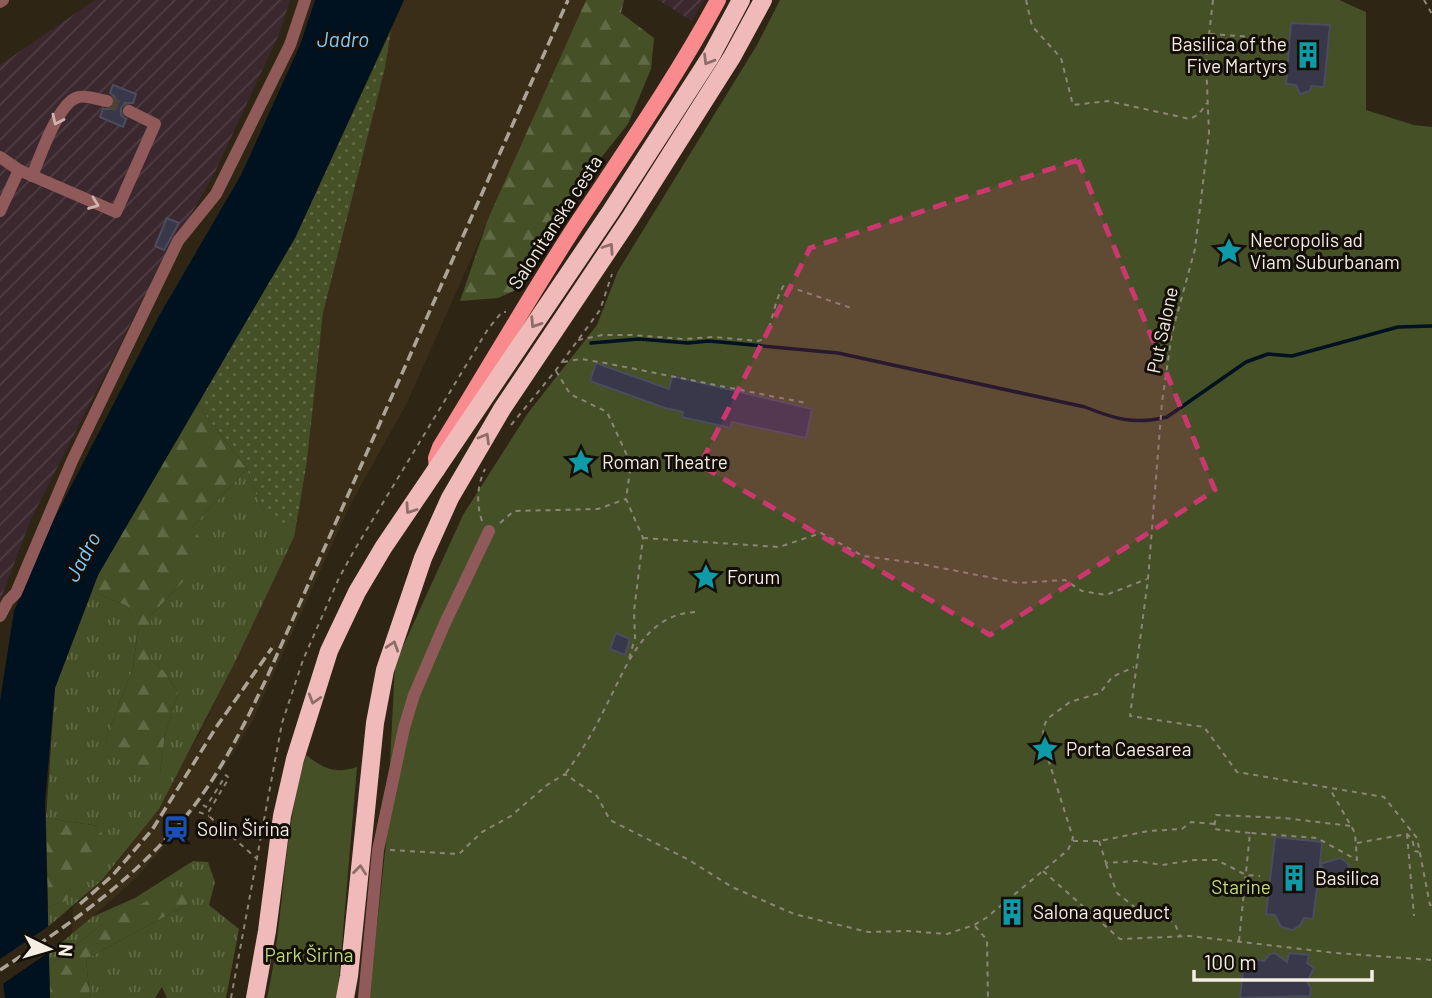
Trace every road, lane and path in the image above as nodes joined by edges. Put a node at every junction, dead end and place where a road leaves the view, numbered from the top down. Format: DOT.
graph roads {
  1 [pos="305,0"];
  2 [pos="718,0"];
  3 [pos="741,0"];
  4 [pos="763,0"];
  5 [pos="1026,0"];
  6 [pos="1213,0"];
  7 [pos="1424,0"];
  8 [pos="1432,14"];
  9 [pos="1209,34"];
  10 [pos="1282,39"];
  11 [pos="107,101"];
  12 [pos="1207,102"];
  13 [pos="129,111"];
  14 [pos="0,157"];
  15 [pos="19,170"];
  16 [pos="32,176"];
  17 [pos="0,211"];
  18 [pos="612,272"];
  19 [pos="851,308"];
  20 [pos="577,341"];
  21 [pos="562,362"];
  22 [pos="556,370"];
  23 [pos="806,402"];
  24 [pos="510,426"];
  25 [pos="485,469"];
  26 [pos="437,470"];
  27 [pos="626,499"];
  28 [pos="489,531"];
  29 [pos="643,538"];
  30 [pos="1148,579"];
  31 [pos="698,612"];
  32 [pos="0,616"];
  33 [pos="629,659"];
  34 [pos="1135,666"];
  35 [pos="565,774"];
  36 [pos="1329,788"];
  37 [pos="203,805"];
  38 [pos="199,812"];
  39 [pos="210,817"];
  40 [pos="1214,824"];
  41 [pos="1352,827"];
  42 [pos="1250,833"];
  43 [pos="1407,834"];
  44 [pos="1072,841"];
  45 [pos="1099,841"];
  46 [pos="1356,843"];
  47 [pos="378,850"];
  48 [pos="1420,853"];
  49 [pos="256,858"];
  50 [pos="1106,863"];
  51 [pos="1043,871"];
  52 [pos="1246,875"];
  53 [pos="1261,876"];
  54 [pos="1432,905"];
  55 [pos="1414,916"];
  56 [pos="974,925"];
  57 [pos="1180,936"];
  58 [pos="1239,942"];
  59 [pos="241,945"];
  60 [pos="245,951"];
  61 [pos="1432,960"];
  62 [pos="247,995"];
  63 [pos="232,996"];
  64 [pos="345,998"];
  65 [pos="364,998"];
  66 [pos="988,998"];
  1 -- 32 [label="street"];
  2 -- 26 [label="main road, Salonitanska cesta"];
  3 -- 26 [label="highway, one-way"];
  64 -- 4 [label="highway, one-way"];
  5 -- 12 [label="path"];
  6 -- 9 [label="path, Put Salone"];
  7 -- 8 [label="path"];
  9 -- 10 [label="path"];
  9 -- 12 [label="path, Put Salone"];
  11 -- 16 [label="street, one-way"];
  12 -- 30 [label="path, Put Salone"];
  16 -- 13 [label="street, one-way"];
  14 -- 15 [label="street"];
  15 -- 16 [label="street"];
  15 -- 17 [label="street"];
  18 -- 20 [label="path"];
  19 -- 20 [label="path"];
  20 -- 21 [label="path"];
  21 -- 22 [label="path"];
  21 -- 23 [label="path"];
  22 -- 24 [label="path"];
  22 -- 27 [label="path"];
  25 -- 28 [label="path"];
  26 -- 62 [label="highway, one-way"];
  27 -- 28 [label="path"];
  27 -- 29 [label="path"];
  28 -- 47 [label="street"];
  29 -- 30 [label="path"];
  29 -- 33 [label="path"];
  30 -- 34 [label="path, Put Salone"];
  31 -- 33 [label="path"];
  33 -- 35 [label="path"];
  34 -- 36 [label="path, Put Salone"];
  34 -- 44 [label="path"];
  35 -- 47 [label="path"];
  35 -- 56 [label="path"];
  36 -- 41 [label="path"];
  36 -- 48 [label="path"];
  37 -- 39 [label="path"];
  38 -- 39 [label="path"];
  39 -- 49 [label="path"];
  40 -- 41 [label="path"];
  40 -- 42 [label="path"];
  40 -- 45 [label="path"];
  41 -- 46 [label="path"];
  42 -- 46 [label="path"];
  42 -- 52 [label="path"];
  43 -- 46 [label="path"];
  43 -- 48 [label="path"];
  43 -- 55 [label="path"];
  44 -- 45 [label="path"];
  44 -- 51 [label="path"];
  45 -- 50 [label="path"];
  47 -- 65 [label="street"];
  48 -- 54 [label="path"];
  50 -- 52 [label="path"];
  50 -- 57 [label="path"];
  51 -- 56 [label="path"];
  51 -- 57 [label="path"];
  52 -- 53 [label="path"];
  52 -- 58 [label="path"];
  56 -- 66 [label="path"];
  57 -- 58 [label="path"];
  58 -- 61 [label="path"];
  59 -- 60 [label="path"];
  62 -- 63 [label="path"];
}
